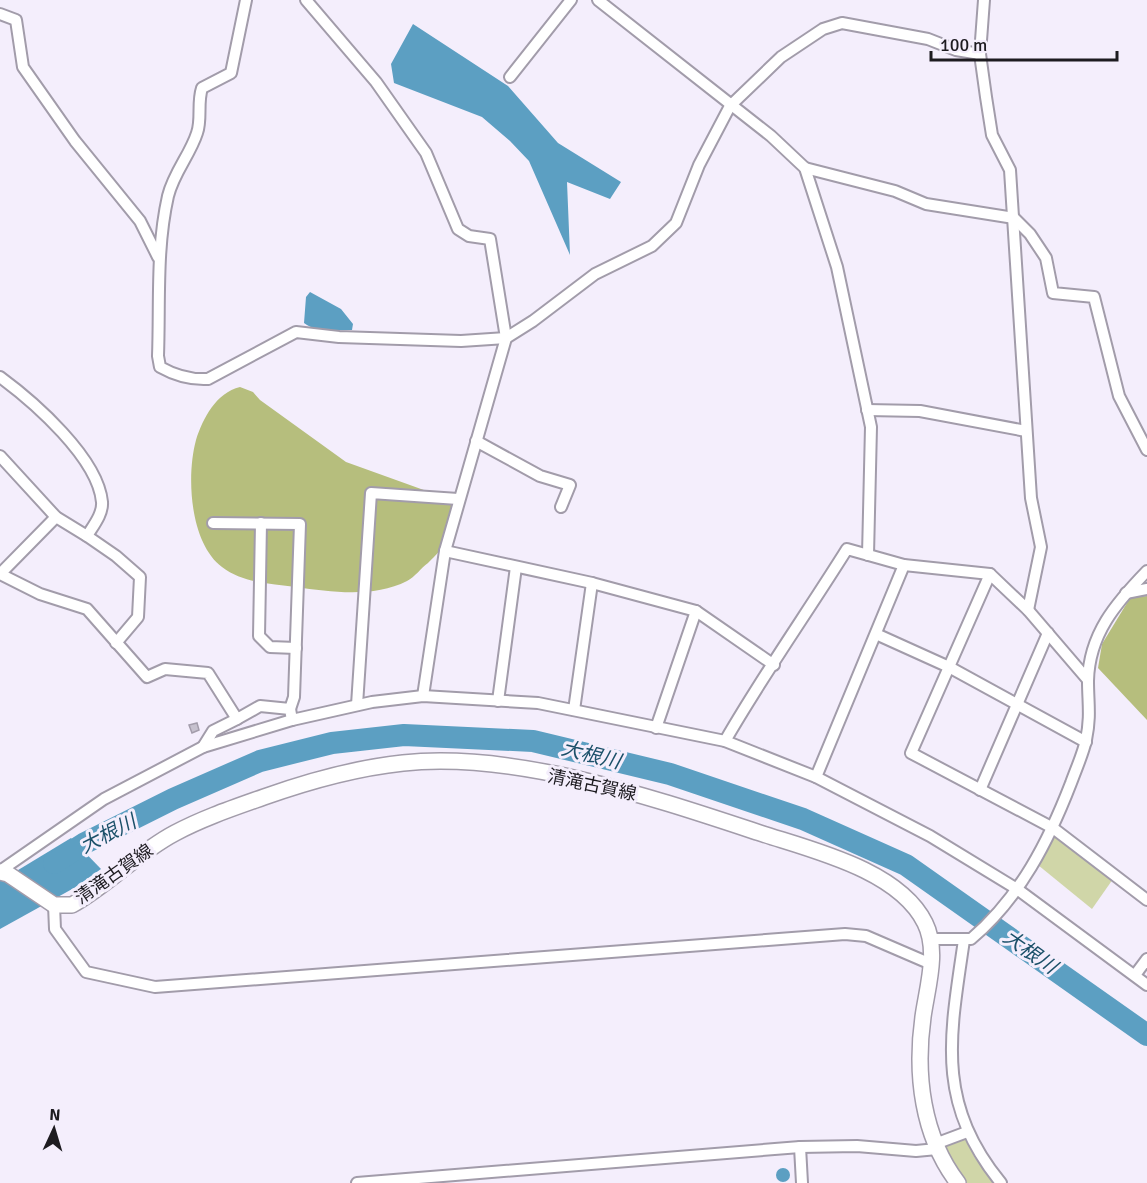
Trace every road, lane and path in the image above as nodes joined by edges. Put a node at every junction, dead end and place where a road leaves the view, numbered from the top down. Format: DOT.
graph roads {
  1 [pos="246,0"];
  2 [pos="306,0"];
  3 [pos="571,0"];
  4 [pos="598,0"];
  5 [pos="984,0"];
  6 [pos="0,14"];
  7 [pos="980,54"];
  8 [pos="510,77"];
  9 [pos="730,105"];
  10 [pos="805,168"];
  11 [pos="1014,218"];
  12 [pos="158,257"];
  13 [pos="506,338"];
  14 [pos="0,377"];
  15 [pos="867,410"];
  16 [pos="1026,431"];
  17 [pos="476,441"];
  18 [pos="1147,450"];
  19 [pos="0,456"];
  20 [pos="458,499"];
  21 [pos="561,507"];
  22 [pos="56,517"];
  23 [pos="213,523"];
  24 [pos="261,523"];
  25 [pos="87,536"];
  26 [pos="445,551"];
  27 [pos="868,555"];
  28 [pos="904,565"];
  29 [pos="516,567"];
  30 [pos="1147,571"];
  31 [pos="0,574"];
  32 [pos="990,574"];
  33 [pos="592,583"];
  34 [pos="1147,589"];
  35 [pos="1126,593"];
  36 [pos="1029,610"];
  37 [pos="696,611"];
  38 [pos="1048,633"];
  39 [pos="876,634"];
  40 [pos="116,643"];
  41 [pos="296,648"];
  42 [pos="774,665"];
  43 [pos="949,667"];
  44 [pos="1088,680"];
  45 [pos="423,696"];
  46 [pos="498,701"];
  47 [pos="357,705"];
  48 [pos="1017,705"];
  49 [pos="290,709"];
  50 [pos="574,710"];
  51 [pos="237,719"];
  52 [pos="292,720"];
  53 [pos="656,728"];
  54 [pos="724,741"];
  55 [pos="1086,742"];
  56 [pos="203,747"];
  57 [pos="816,777"];
  58 [pos="980,790"];
  59 [pos="1053,828"];
  60 [pos="2,872"];
  61 [pos="1015,892"];
  62 [pos="1147,900"];
  63 [pos="50,904"];
  64 [pos="930,939"];
  65 [pos="964,940"];
  66 [pos="1147,959"];
  67 [pos="931,964"];
  68 [pos="1135,975"];
  69 [pos="1147,985"];
  70 [pos="967,1132"];
  71 [pos="800,1147"];
  72 [pos="936,1147"];
  73 [pos="357,1183"];
  74 [pos="802,1183"];
  75 [pos="958,1183"];
  76 [pos="1001,1183"];
  1 -- 12 [label="street"];
  2 -- 13 [label="street"];
  3 -- 8 [label="street"];
  4 -- 9 [label="street"];
  5 -- 7 [label="street"];
  6 -- 12 [label="street"];
  7 -- 9 [label="street"];
  7 -- 11 [label="street"];
  9 -- 10 [label="street"];
  9 -- 13 [label="street"];
  10 -- 11 [label="street"];
  10 -- 15 [label="street"];
  11 -- 16 [label="street"];
  11 -- 18 [label="street"];
  12 -- 13 [label="street"];
  13 -- 17 [label="street"];
  14 -- 25 [label="street"];
  15 -- 16 [label="street"];
  15 -- 27 [label="street"];
  16 -- 36 [label="street"];
  17 -- 20 [label="street"];
  17 -- 21 [label="street"];
  19 -- 22 [label="street"];
  20 -- 26 [label="street"];
  20 -- 47 [label="street"];
  22 -- 25 [label="street"];
  22 -- 31 [label="street"];
  23 -- 24 [label="street"];
  24 -- 41 [label="street"];
  24 -- 41 [label="street"];
  25 -- 40 [label="street"];
  26 -- 29 [label="street"];
  26 -- 45 [label="street"];
  27 -- 28 [label="street"];
  27 -- 42 [label="street"];
  28 -- 32 [label="street"];
  28 -- 39 [label="street"];
  29 -- 33 [label="street"];
  29 -- 46 [label="street"];
  30 -- 35 [label="street"];
  31 -- 40 [label="street"];
  32 -- 36 [label="street"];
  32 -- 43 [label="street"];
  33 -- 37 [label="street"];
  33 -- 50 [label="street"];
  34 -- 35 [label="street"];
  35 -- 44 [label="street"];
  36 -- 38 [label="street"];
  37 -- 42 [label="street"];
  37 -- 53 [label="street"];
  38 -- 44 [label="street"];
  38 -- 48 [label="street"];
  39 -- 43 [label="street"];
  39 -- 57 [label="street"];
  40 -- 51 [label="street"];
  41 -- 49 [label="street"];
  42 -- 54 [label="street"];
  43 -- 48 [label="street"];
  43 -- 58 [label="street"];
  44 -- 55 [label="street"];
  45 -- 46 [label="street"];
  45 -- 47 [label="street"];
  46 -- 50 [label="street"];
  47 -- 52 [label="street"];
  48 -- 55 [label="street"];
  48 -- 58 [label="street"];
  49 -- 51 [label="street"];
  49 -- 52 [label="street"];
  50 -- 53 [label="street"];
  51 -- 56 [label="street"];
  52 -- 56 [label="street"];
  53 -- 54 [label="street"];
  54 -- 57 [label="street"];
  55 -- 59 [label="street"];
  56 -- 60 [label="street"];
  57 -- 61 [label="street"];
  58 -- 59 [label="street"];
  59 -- 61 [label="street"];
  59 -- 62 [label="street"];
  60 -- 63 [label="main road, 清滝古賀線"];
  61 -- 65 [label="street"];
  61 -- 68 [label="street"];
  63 -- 64 [label="main road, 清滝古賀線"];
  63 -- 67 [label="street"];
  64 -- 65 [label="street"];
  64 -- 67 [label="main road, 清滝古賀線"];
  65 -- 70 [label="street"];
  66 -- 68 [label="street"];
  67 -- 72 [label="main road, 清滝古賀線"];
  68 -- 69 [label="street"];
  70 -- 72 [label="street"];
  70 -- 76 [label="street"];
  71 -- 72 [label="street"];
  71 -- 73 [label="street"];
  71 -- 74 [label="street"];
  72 -- 75 [label="main road, 清滝古賀線"];
}
